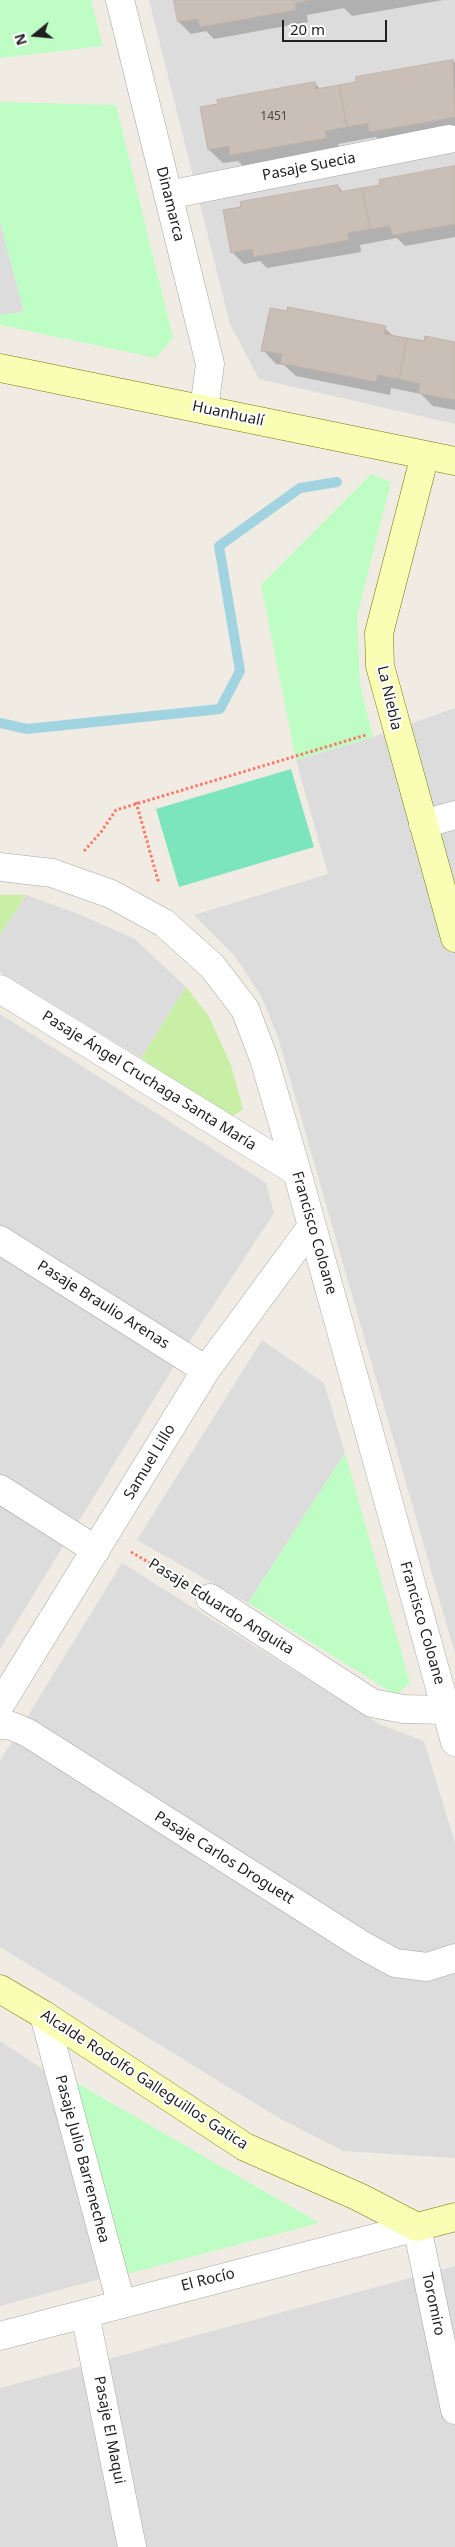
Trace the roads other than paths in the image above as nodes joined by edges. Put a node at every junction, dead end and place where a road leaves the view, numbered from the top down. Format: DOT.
graph roads {
  1 [pos="120,0"];
  2 [pos="450,139"];
  3 [pos="168,196"];
  4 [pos="0,368"];
  5 [pos="204,409"];
  6 [pos="425,455"];
  7 [pos="455,461"];
  8 [pos="455,815"];
  9 [pos="423,824"];
  10 [pos="0,867"];
  11 [pos="455,938"];
  12 [pos="0,989"];
  13 [pos="297,1172"];
  14 [pos="312,1226"];
  15 [pos="0,1240"];
  16 [pos="206,1370"];
  17 [pos="0,1489"];
  18 [pos="96,1550"];
  19 [pos="210,1598"];
  20 [pos="0,1705"];
  21 [pos="447,1710"];
  22 [pos="0,1725"];
  23 [pos="455,1742"];
  24 [pos="455,1958"];
  25 [pos="0,1989"];
  26 [pos="44,2016"];
  27 [pos="455,2217"];
  28 [pos="417,2227"];
  29 [pos="121,2303"];
  30 [pos="85,2314"];
  31 [pos="0,2336"];
  32 [pos="455,2410"];
  33 [pos="132,2547"];
  1 -- 3 [label="street, Dinamarca"];
  2 -- 3 [label="street, Pasaje Suecia"];
  3 -- 5 [label="street, Dinamarca"];
  4 -- 5 [label="street, Huanhualí"];
  5 -- 6 [label="street, Huanhualí"];
  6 -- 7 [label="street, Huanhualí"];
  6 -- 9 [label="street, La Niebla"];
  8 -- 9 [label="street"];
  9 -- 11 [label="street, La Niebla"];
  10 -- 13 [label="street, Francisco Coloane"];
  12 -- 13 [label="street, Pasaje Ángel Cruchaga Santa María"];
  13 -- 14 [label="street, Francisco Coloane"];
  14 -- 16 [label="street, Samuel Lillo"];
  14 -- 21 [label="street, Francisco Coloane"];
  15 -- 16 [label="street, Pasaje Braulio Arenas"];
  16 -- 18 [label="street, Samuel Lillo"];
  17 -- 18 [label="street"];
  18 -- 20 [label="street, Samuel Lillo"];
  19 -- 21 [label="street, Pasaje Eduardo Anguita"];
  21 -- 23 [label="street, Francisco Coloane"];
  22 -- 24 [label="street, Pasaje Carlos Droguett"];
  25 -- 26 [label="street, Alcalde Rodolfo Galleguillos Gatica"];
  26 -- 28 [label="street, Alcalde Rodolfo Galleguillos Gatica"];
  26 -- 29 [label="street, Pasaje Julio Barrenechea"];
  27 -- 28 [label="street"];
  28 -- 29 [label="street, El Rocío"];
  28 -- 32 [label="street, Toromiro"];
  29 -- 30 [label="street, El Rocío"];
  30 -- 31 [label="street, El Rocío"];
  30 -- 33 [label="street, Pasaje El Maqui"];
}
